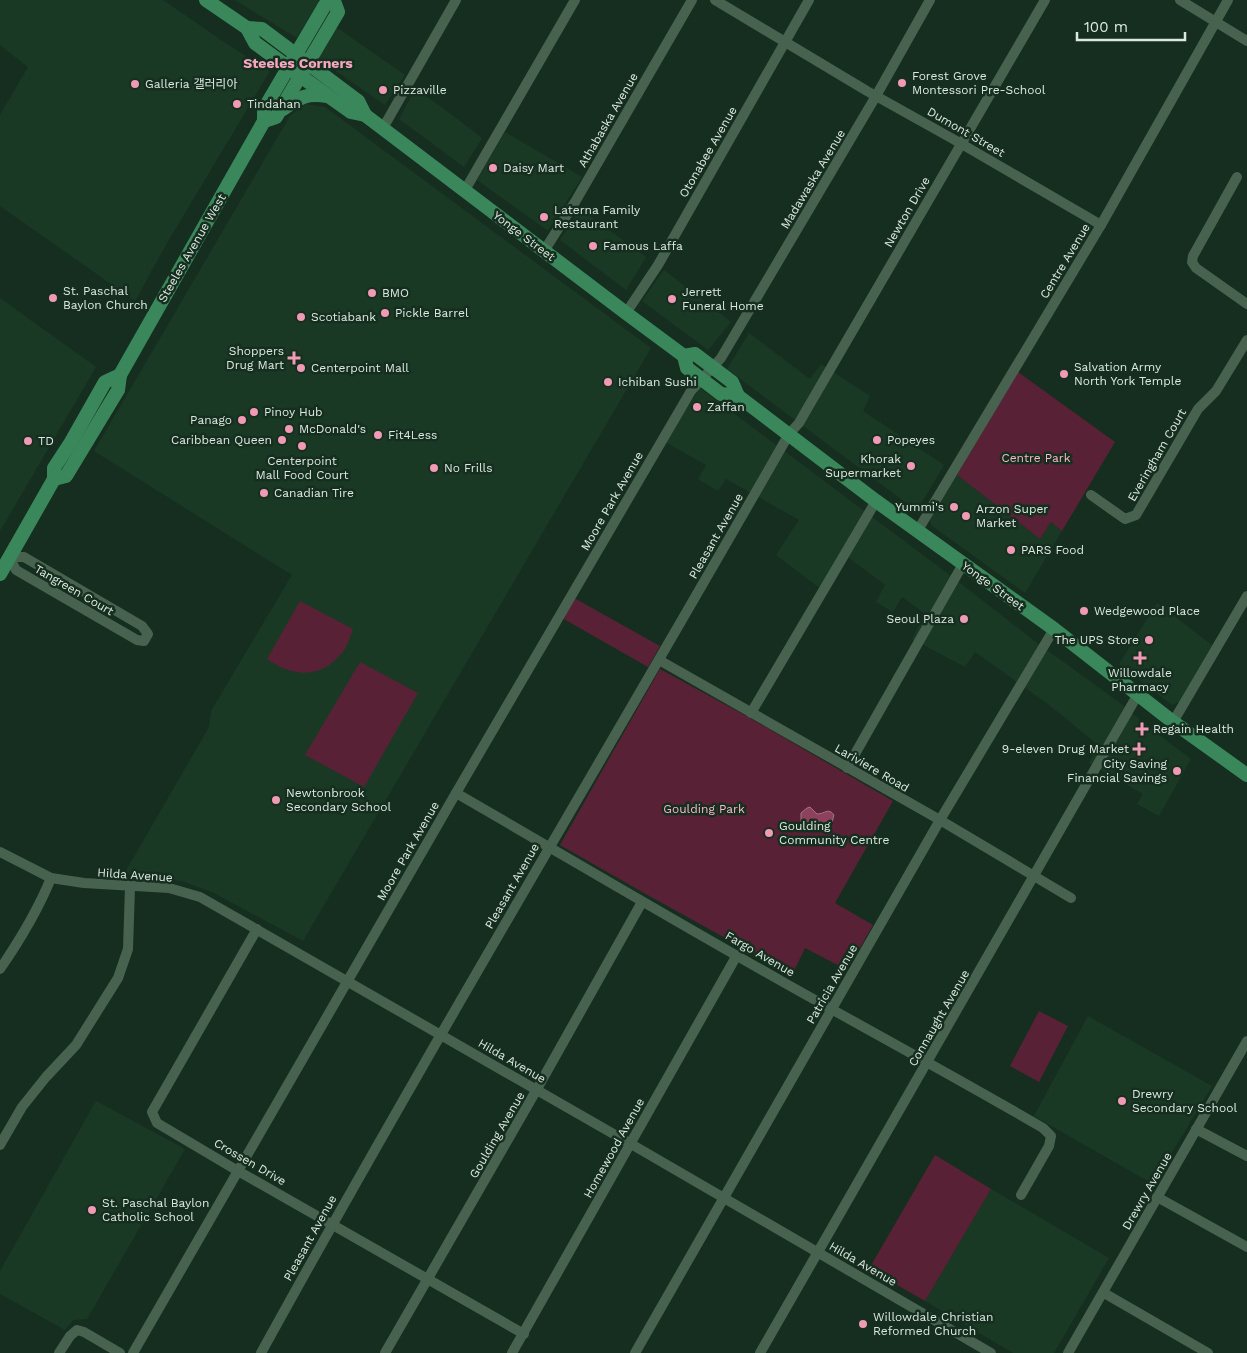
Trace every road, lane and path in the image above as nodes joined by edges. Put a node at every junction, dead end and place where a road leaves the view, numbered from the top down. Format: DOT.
graph roads {
  1 [pos="206,0"];
  2 [pos="456,0"];
  3 [pos="575,0"];
  4 [pos="692,0"];
  5 [pos="715,0"];
  6 [pos="809,0"];
  7 [pos="930,0"];
  8 [pos="1045,0"];
  9 [pos="1180,0"];
  10 [pos="1228,0"];
  11 [pos="334,1"];
  12 [pos="1215,22"];
  13 [pos="785,41"];
  14 [pos="1247,41"];
  15 [pos="298,66"];
  16 [pos="328,96"];
  17 [pos="876,96"];
  18 [pos="281,110"];
  19 [pos="365,115"];
  20 [pos="264,121"];
  21 [pos="383,128"];
  22 [pos="961,144"];
  23 [pos="1237,177"];
  24 [pos="465,190"];
  25 [pos="1101,225"];
  26 [pos="544,251"];
  27 [pos="1247,304"];
  28 [pos="626,313"];
  29 [pos="1247,340"];
  30 [pos="684,356"];
  31 [pos="713,368"];
  32 [pos="703,380"];
  33 [pos="738,396"];
  34 [pos="789,434"];
  35 [pos="1091,495"];
  36 [pos="876,501"];
  37 [pos="918,530"];
  38 [pos="9,557"];
  39 [pos="962,564"];
  40 [pos="0,574"];
  41 [pos="1247,596"];
  42 [pos="133,620"];
  43 [pos="1054,630"];
  44 [pos="125,634"];
  45 [pos="659,660"];
  46 [pos="1138,694"];
  47 [pos="751,714"];
  48 [pos="1173,722"];
  49 [pos="847,768"];
  50 [pos="1247,775"];
  51 [pos="456,793"];
  52 [pos="940,820"];
  53 [pos="549,846"];
  54 [pos="0,852"];
  55 [pos="1034,876"];
  56 [pos="52,878"];
  57 [pos="130,887"];
  58 [pos="1071,898"];
  59 [pos="642,902"];
  60 [pos="257,928"];
  61 [pos="737,955"];
  62 [pos="1,965"];
  63 [pos="348,982"];
  64 [pos="832,1009"];
  65 [pos="441,1035"];
  66 [pos="1247,1041"];
  67 [pos="928,1062"];
  68 [pos="537,1090"];
  69 [pos="1196,1129"];
  70 [pos="631,1144"];
  71 [pos="0,1145"];
  72 [pos="1247,1156"];
  73 [pos="238,1171"];
  74 [pos="1021,1195"];
  75 [pos="1157,1197"];
  76 [pos="723,1198"];
  77 [pos="332,1224"];
  78 [pos="1247,1247"];
  79 [pos="818,1253"];
  80 [pos="428,1280"];
  81 [pos="1104,1293"];
  82 [pos="524,1334"];
  83 [pos="59,1353"];
  84 [pos="120,1353"];
  85 [pos="133,1353"];
  86 [pos="261,1353"];
  87 [pos="385,1353"];
  88 [pos="512,1353"];
  89 [pos="635,1353"];
  90 [pos="760,1353"];
  91 [pos="991,1353"];
  92 [pos="1068,1353"];
  93 [pos="1208,1353"];
  1 -- 15 [label="main road, Yonge Street"];
  2 -- 21 [label="street"];
  3 -- 24 [label="street"];
  4 -- 26 [label="street, Athabaska Avenue"];
  5 -- 13 [label="street, Dumont Street"];
  6 -- 13 [label="street, Otonabee Avenue"];
  7 -- 17 [label="street, Madawaska Avenue"];
  8 -- 22 [label="street, Newton Drive"];
  9 -- 12 [label="street"];
  10 -- 12 [label="street, Centre Avenue"];
  11 -- 15 [label="main road"];
  12 -- 14 [label="street"];
  12 -- 25 [label="street, Centre Avenue"];
  13 -- 17 [label="street, Dumont Street"];
  13 -- 28 [label="street, Otonabee Avenue"];
  15 -- 16 [label="main road, Yonge Street"];
  15 -- 18 [label="main road, Steeles Avenue West"];
  15 -- 19 [label="main road, Yonge Street"];
  15 -- 20 [label="main road, Steeles Avenue West"];
  16 -- 18 [label="main road"];
  16 -- 19 [label="main road, Yonge Street"];
  17 -- 22 [label="street, Dumont Street"];
  17 -- 31 [label="street, Madawaska Avenue"];
  18 -- 20 [label="main road, Steeles Avenue West"];
  19 -- 21 [label="main road, Yonge Street"];
  20 -- 38 [label="main road, Steeles Avenue West"];
  21 -- 24 [label="main road, Yonge Street"];
  22 -- 25 [label="street, Dumont Street"];
  22 -- 34 [label="street, Newton Drive"];
  23 -- 27 [label="street"];
  24 -- 26 [label="main road, Yonge Street"];
  25 -- 37 [label="street, Centre Avenue"];
  26 -- 28 [label="main road, Yonge Street"];
  28 -- 30 [label="main road, Yonge Street"];
  29 -- 35 [label="street, Everingham Court"];
  30 -- 31 [label="main road, Yonge Street"];
  30 -- 32 [label="main road, Yonge Street"];
  31 -- 32 [label="street, Moore Park Avenue"];
  31 -- 33 [label="main road, Yonge Street"];
  32 -- 33 [label="main road, Yonge Street"];
  32 -- 51 [label="street, Moore Park Avenue"];
  33 -- 34 [label="main road, Yonge Street"];
  34 -- 36 [label="main road, Yonge Street"];
  34 -- 45 [label="street, Pleasant Avenue"];
  36 -- 37 [label="main road, Yonge Street"];
  36 -- 47 [label="street"];
  37 -- 39 [label="main road, Yonge Street"];
  38 -- 40 [label="main road, Steeles Avenue West"];
  38 -- 42 [label="street, Tangreen Court"];
  38 -- 44 [label="street, Tangreen Court"];
  39 -- 43 [label="main road, Yonge Street"];
  39 -- 49 [label="street"];
  41 -- 48 [label="street"];
  42 -- 44 [label="street"];
  42 -- 44 [label="street, Tangreen Court"];
  43 -- 46 [label="main road, Yonge Street"];
  43 -- 52 [label="street, Patricia Avenue"];
  45 -- 47 [label="street, Lariviere Road"];
  45 -- 53 [label="street, Pleasant Avenue"];
  46 -- 48 [label="main road, Yonge Street"];
  46 -- 55 [label="street, Connaught Avenue"];
  47 -- 49 [label="street, Lariviere Road"];
  48 -- 50 [label="main road, Yonge Street"];
  49 -- 52 [label="street, Lariviere Road"];
  51 -- 53 [label="street, Fargo Avenue"];
  51 -- 63 [label="street, Moore Park Avenue"];
  52 -- 55 [label="street, Lariviere Road"];
  52 -- 64 [label="street, Patricia Avenue"];
  53 -- 59 [label="street, Fargo Avenue"];
  53 -- 65 [label="street, Pleasant Avenue"];
  54 -- 56 [label="street, Hilda Avenue"];
  55 -- 58 [label="street, Lariviere Road"];
  55 -- 67 [label="street, Connaught Avenue"];
  56 -- 57 [label="street, Hilda Avenue"];
  56 -- 62 [label="street"];
  57 -- 60 [label="street, Hilda Avenue"];
  57 -- 71 [label="street"];
  59 -- 61 [label="street, Fargo Avenue"];
  59 -- 68 [label="street, Goulding Avenue"];
  60 -- 63 [label="street, Hilda Avenue"];
  60 -- 73 [label="street, Crossen Drive"];
  61 -- 64 [label="street, Fargo Avenue"];
  61 -- 70 [label="street, Homewood Avenue"];
  63 -- 65 [label="street, Hilda Avenue"];
  63 -- 73 [label="street, Moore Park Avenue"];
  64 -- 67 [label="street, Fargo Avenue"];
  64 -- 76 [label="street, Patricia Avenue"];
  65 -- 68 [label="street, Hilda Avenue"];
  65 -- 77 [label="street, Pleasant Avenue"];
  66 -- 69 [label="street, Drewry Avenue"];
  67 -- 74 [label="street, Fargo Avenue"];
  67 -- 79 [label="street, Connaught Avenue"];
  68 -- 70 [label="street, Hilda Avenue"];
  68 -- 80 [label="street, Goulding Avenue"];
  69 -- 72 [label="street"];
  69 -- 75 [label="street, Drewry Avenue"];
  70 -- 76 [label="street, Hilda Avenue"];
  70 -- 82 [label="street, Homewood Avenue"];
  73 -- 77 [label="street, Crossen Drive"];
  73 -- 85 [label="street, Moore Park Avenue"];
  75 -- 78 [label="street"];
  75 -- 81 [label="street, Drewry Avenue"];
  76 -- 79 [label="street, Hilda Avenue"];
  76 -- 89 [label="street, Patricia Avenue"];
  77 -- 80 [label="street, Crossen Drive"];
  77 -- 86 [label="street, Pleasant Avenue"];
  79 -- 90 [label="street, Connaught Avenue"];
  79 -- 91 [label="street, Hilda Avenue"];
  80 -- 82 [label="street, Crossen Drive"];
  80 -- 87 [label="street, Goulding Avenue"];
  81 -- 92 [label="street, Drewry Avenue"];
  81 -- 93 [label="street"];
  82 -- 88 [label="street, Homewood Avenue"];
  83 -- 84 [label="street"];
}
